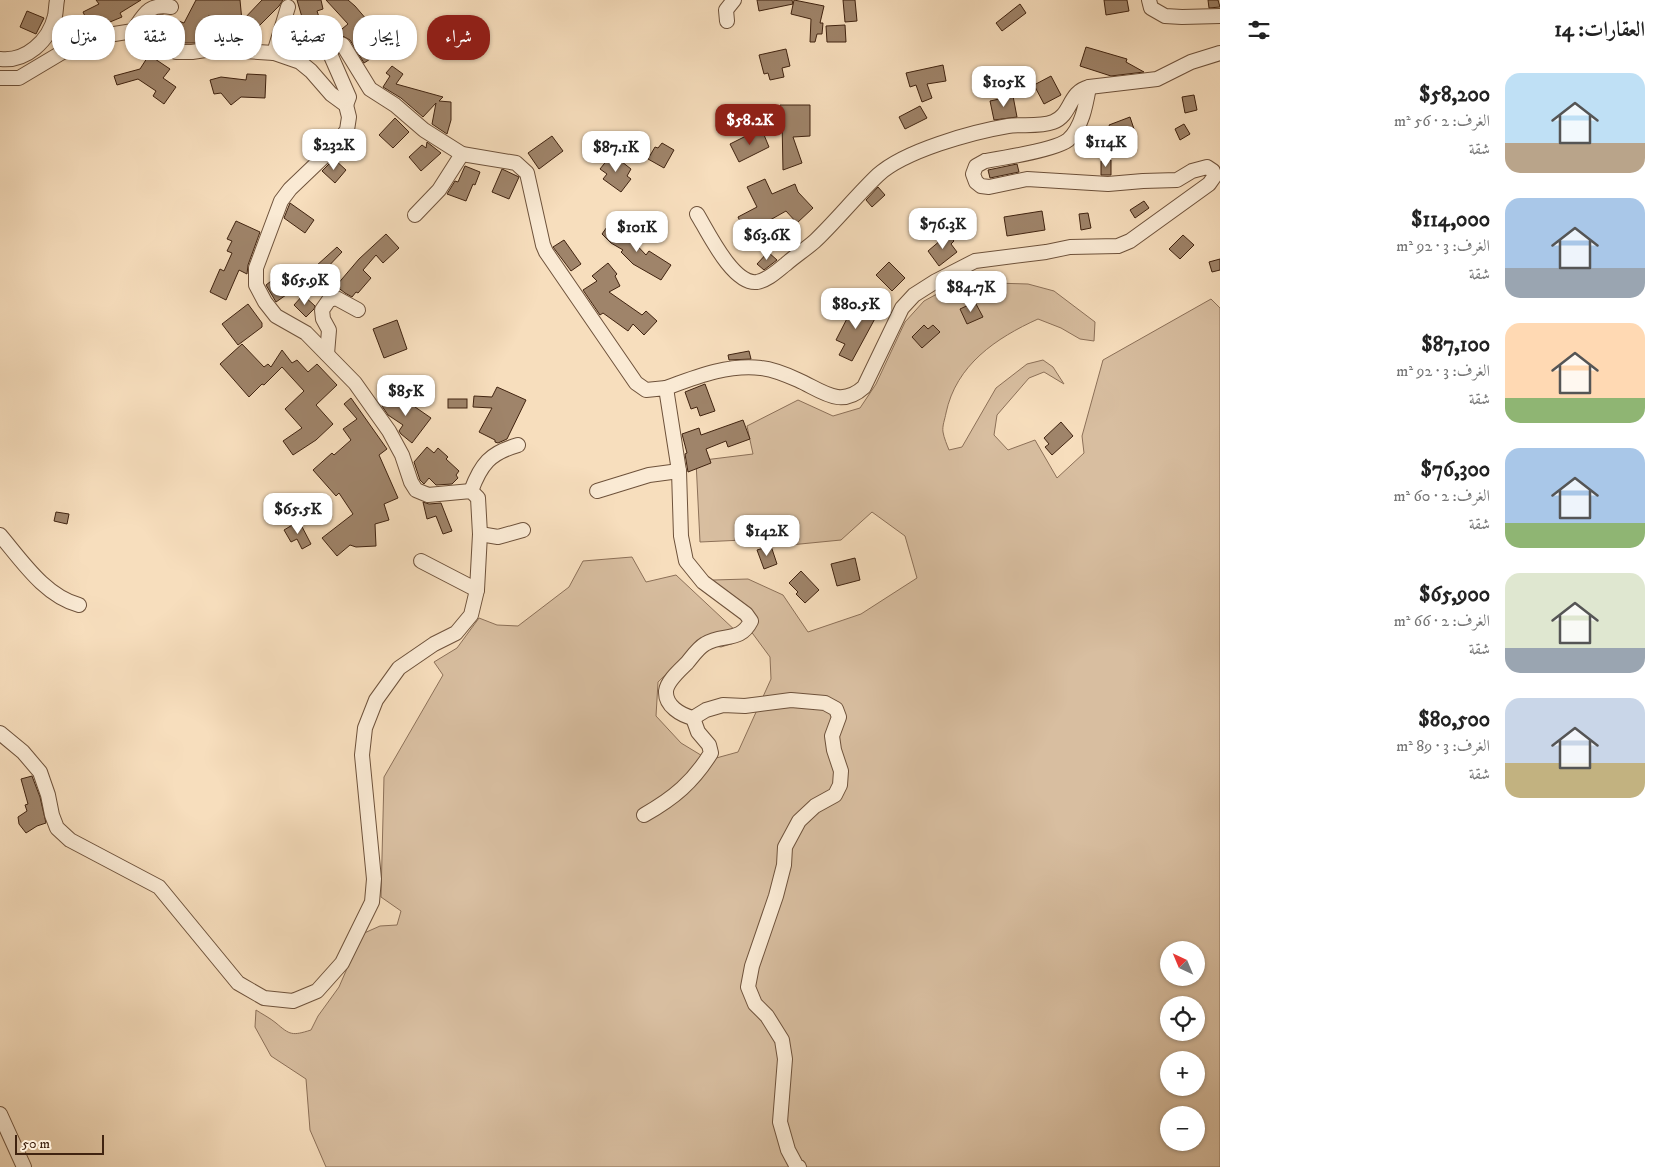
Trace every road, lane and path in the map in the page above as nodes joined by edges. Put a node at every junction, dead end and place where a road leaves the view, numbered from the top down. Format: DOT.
graph roads {
  1 [pos="57,0"];
  2 [pos="734,0"];
  3 [pos="1149,0"];
  4 [pos="288,6"];
  5 [pos="171,7"];
  6 [pos="144,15"];
  7 [pos="285,15"];
  8 [pos="1220,16"];
  9 [pos="727,21"];
  10 [pos="125,32"];
  11 [pos="185,52"];
  12 [pos="1220,53"];
  13 [pos="272,54"];
  14 [pos="0,58"];
  15 [pos="294,60"];
  16 [pos="0,78"];
  17 [pos="1089,87"];
  18 [pos="346,106"];
  19 [pos="462,154"];
  20 [pos="697,214"];
  21 [pos="415,215"];
  22 [pos="358,310"];
  23 [pos="327,354"];
  24 [pos="666,388"];
  25 [pos="518,444"];
  26 [pos="679,471"];
  27 [pos="471,491"];
  28 [pos="597,491"];
  29 [pos="523,530"];
  30 [pos="480,534"];
  31 [pos="0,535"];
  32 [pos="421,561"];
  33 [pos="477,590"];
  34 [pos="79,605"];
  35 [pos="693,718"];
  36 [pos="0,733"];
  37 [pos="644,815"];
  38 [pos="0,1114"];
  39 [pos="24,1167"];
  40 [pos="799,1167"];
  1 -- 14 [label="street"];
  2 -- 9 [label="street"];
  3 -- 8 [label="street"];
  4 -- 7 [label="street"];
  5 -- 6 [label="street"];
  10 -- 16 [label="street"];
  11 -- 13 [label="street"];
  12 -- 17 [label="street"];
  15 -- 18 [label="street"];
  17 -- 20 [label="street"];
  17 -- 24 [label="street"];
  18 -- 19 [label="street"];
  18 -- 23 [label="street"];
  19 -- 21 [label="street"];
  19 -- 24 [label="street"];
  22 -- 23 [label="street"];
  23 -- 27 [label="street"];
  24 -- 26 [label="street"];
  25 -- 27 [label="street"];
  26 -- 28 [label="street"];
  26 -- 35 [label="street"];
  27 -- 30 [label="street"];
  29 -- 30 [label="street"];
  30 -- 33 [label="street"];
  31 -- 34 [label="street"];
  32 -- 33 [label="street"];
  33 -- 36 [label="street"];
  35 -- 37 [label="street"];
  35 -- 40 [label="street"];
  38 -- 39 [label="street"];
}
